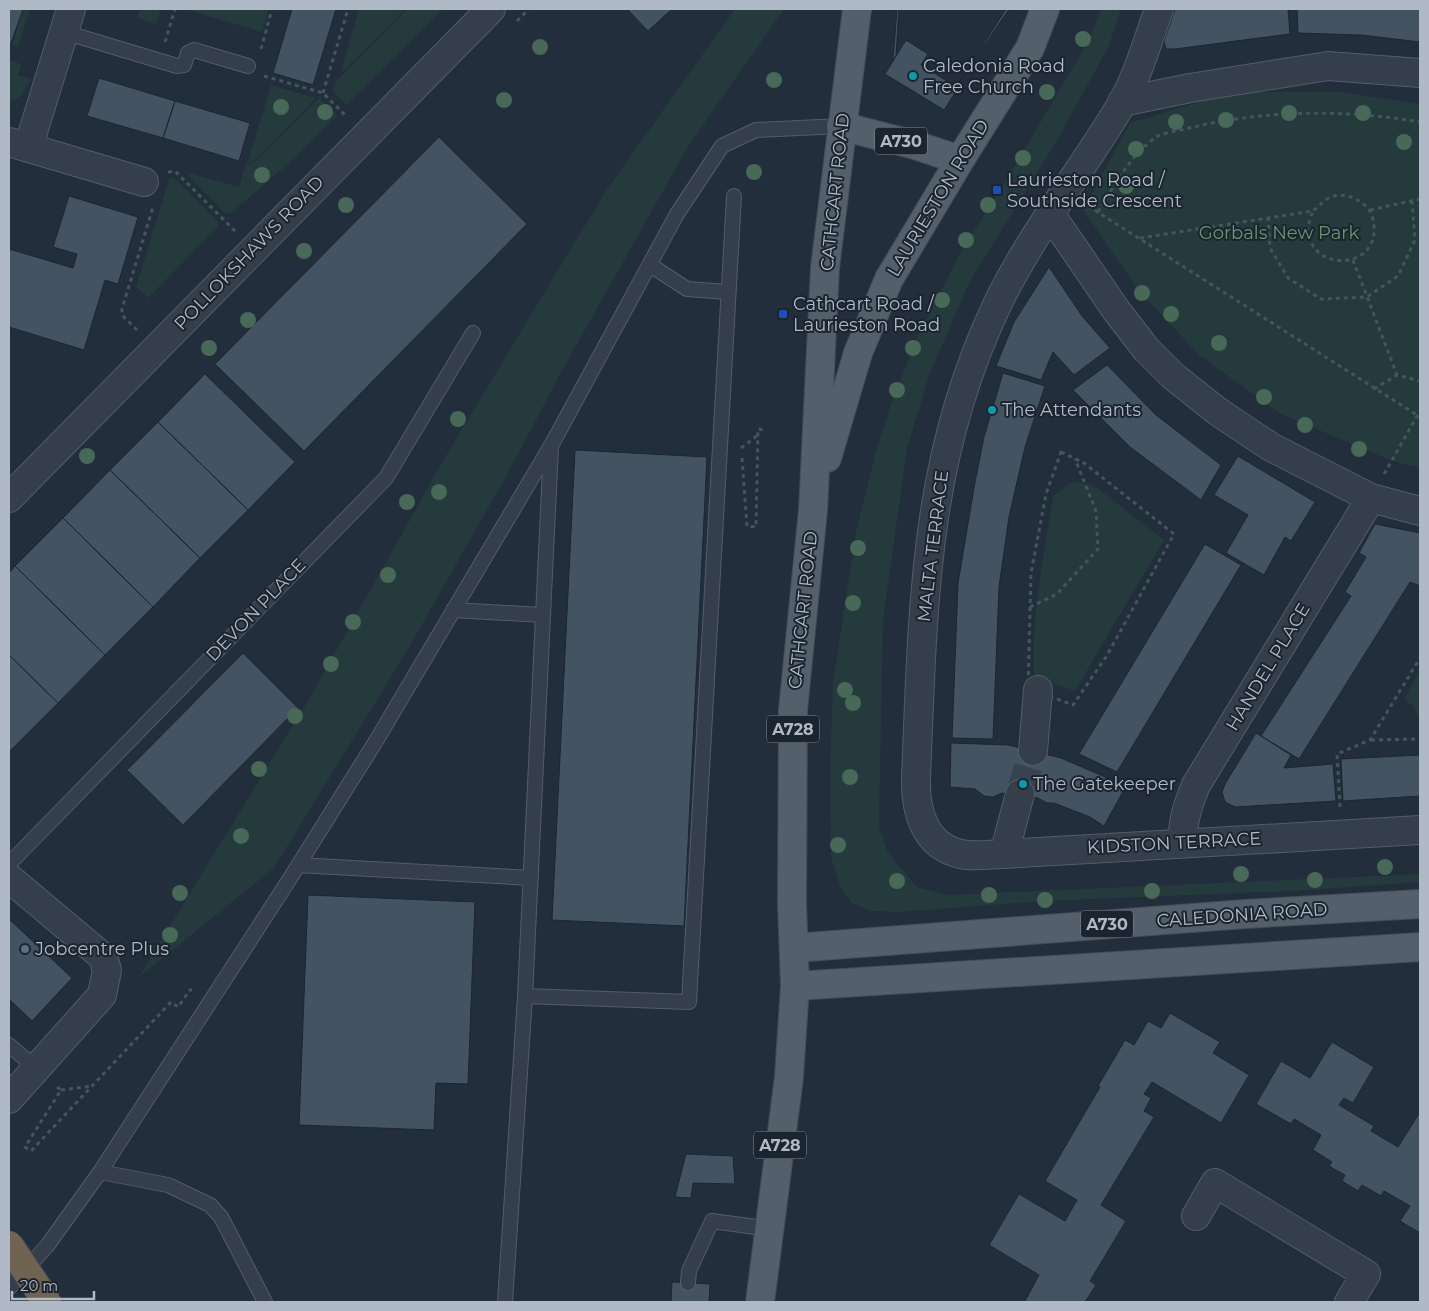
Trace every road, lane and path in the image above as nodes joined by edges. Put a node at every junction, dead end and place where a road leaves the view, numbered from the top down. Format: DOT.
graph roads {
  1 [pos="175,9"];
  2 [pos="272,9"];
  3 [pos="348,9"];
  4 [pos="491,9"];
  5 [pos="857,9"];
  6 [pos="1045,9"];
  7 [pos="1159,9"];
  8 [pos="67,21"];
  9 [pos="159,60"];
  10 [pos="250,69"];
  11 [pos="1420,73"];
  12 [pos="323,93"];
  13 [pos="1122,102"];
  14 [pos="1420,122"];
  15 [pos="841,126"];
  16 [pos="365,134"];
  17 [pos="19,145"];
  18 [pos="960,160"];
  19 [pos="152,185"];
  20 [pos="1066,192"];
  21 [pos="734,196"];
  22 [pos="1420,198"];
  23 [pos="1412,202"];
  24 [pos="1370,210"];
  25 [pos="1312,211"];
  26 [pos="1098,212"];
  27 [pos="1051,215"];
  28 [pos="1268,218"];
  29 [pos="1140,238"];
  30 [pos="253,249"];
  31 [pos="1353,260"];
  32 [pos="650,265"];
  33 [pos="728,292"];
  34 [pos="1367,297"];
  35 [pos="473,333"];
  36 [pos="156,348"];
  37 [pos="1397,375"];
  38 [pos="1420,381"];
  39 [pos="1374,388"];
  40 [pos="1419,415"];
  41 [pos="765,430"];
  42 [pos="758,435"];
  43 [pos="552,444"];
  44 [pos="719,446"];
  45 [pos="740,450"];
  46 [pos="1074,458"];
  47 [pos="9,498"];
  48 [pos="1371,498"];
  49 [pos="813,510"];
  50 [pos="1420,511"];
  51 [pos="1030,607"];
  52 [pos="454,610"];
  53 [pos="542,615"];
  54 [pos="1420,658"];
  55 [pos="1038,690"];
  56 [pos="1420,739"];
  57 [pos="1370,740"];
  58 [pos="1034,751"];
  59 [pos="1020,794"];
  60 [pos="1420,830"];
  61 [pos="1342,835"];
  62 [pos="932,838"];
  63 [pos="1183,842"];
  64 [pos="1004,854"];
  65 [pos="9,864"];
  66 [pos="298,865"];
  67 [pos="9,878"];
  68 [pos="531,878"];
  69 [pos="1420,904"];
  70 [pos="1420,947"];
  71 [pos="794,948"];
  72 [pos="795,986"];
  73 [pos="218,990"];
  74 [pos="525,996"];
  75 [pos="9,1045"];
  76 [pos="36,1068"];
  77 [pos="93,1086"];
  78 [pos="61,1090"];
  79 [pos="9,1099"];
  80 [pos="100,1172"];
  81 [pos="1196,1216"];
  82 [pos="770,1229"];
  83 [pos="9,1244"];
  84 [pos="688,1283"];
  85 [pos="9,1288"];
  86 [pos="47,1302"];
  87 [pos="265,1302"];
  88 [pos="505,1302"];
  89 [pos="760,1302"];
  90 [pos="1349,1302"];
  1 -- 9 [label="path"];
  2 -- 10 [label="path"];
  3 -- 12 [label="path"];
  4 -- 16 [label="street, POLLOKSHAWS ROAD"];
  5 -- 15 [label="main road, CATHCART ROAD"];
  6 -- 18 [label="main road, LAURIESTON ROAD / A728"];
  7 -- 13 [label="street, MALTA TERRACE"];
  8 -- 9 [label="lane"];
  8 -- 17 [label="street"];
  9 -- 10 [label="lane"];
  10 -- 12 [label="path"];
  11 -- 13 [label="street"];
  12 -- 16 [label="path"];
  13 -- 20 [label="street, MALTA TERRACE"];
  14 -- 26 [label="path"];
  15 -- 18 [label="main road, A730"];
  15 -- 32 [label="lane"];
  15 -- 49 [label="main road, CATHCART ROAD"];
  16 -- 30 [label="street, POLLOKSHAWS ROAD"];
  17 -- 19 [label="street"];
  18 -- 49 [label="main road, LAURIESTON ROAD / A728"];
  19 -- 30 [label="path"];
  19 -- 36 [label="path"];
  20 -- 26 [label="path"];
  20 -- 27 [label="street, MALTA TERRACE"];
  21 -- 33 [label="lane"];
  22 -- 23 [label="path"];
  23 -- 24 [label="path"];
  23 -- 34 [label="path"];
  24 -- 25 [label="path"];
  24 -- 31 [label="path"];
  25 -- 28 [label="path"];
  25 -- 31 [label="path"];
  26 -- 29 [label="path"];
  27 -- 48 [label="street"];
  27 -- 62 [label="street, MALTA TERRACE"];
  28 -- 29 [label="path"];
  28 -- 34 [label="path"];
  29 -- 39 [label="path"];
  30 -- 36 [label="street, POLLOKSHAWS ROAD"];
  31 -- 34 [label="path"];
  32 -- 33 [label="lane"];
  32 -- 43 [label="lane"];
  33 -- 44 [label="lane"];
  34 -- 37 [label="path"];
  35 -- 65 [label="lane, DEVON PLACE"];
  36 -- 47 [label="street, POLLOKSHAWS ROAD"];
  37 -- 38 [label="path"];
  37 -- 39 [label="path"];
  39 -- 40 [label="path"];
  40 -- 48 [label="path"];
  41 -- 42 [label="path"];
  42 -- 45 [label="path"];
  42 -- 45 [label="path"];
  43 -- 52 [label="lane"];
  43 -- 53 [label="lane"];
  44 -- 45 [label="path"];
  44 -- 74 [label="lane"];
  46 -- 51 [label="path"];
  46 -- 51 [label="path"];
  46 -- 55 [label="path"];
  48 -- 50 [label="street"];
  48 -- 63 [label="street, HANDEL PLACE"];
  49 -- 71 [label="main road, CATHCART ROAD / A728"];
  51 -- 55 [label="path"];
  52 -- 53 [label="lane"];
  52 -- 66 [label="lane"];
  53 -- 68 [label="lane"];
  54 -- 57 [label="path"];
  55 -- 58 [label="street"];
  56 -- 57 [label="path"];
  57 -- 61 [label="path"];
  59 -- 64 [label="street"];
  60 -- 61 [label="street, KIDSTON TERRACE"];
  61 -- 63 [label="street, KIDSTON TERRACE"];
  62 -- 64 [label="street, KIDSTON TERRACE"];
  63 -- 64 [label="street, KIDSTON TERRACE"];
  66 -- 68 [label="lane"];
  66 -- 73 [label="lane"];
  67 -- 76 [label="street"];
  68 -- 74 [label="lane"];
  69 -- 71 [label="main road, CALEDONIA ROAD / A730"];
  70 -- 72 [label="main road"];
  71 -- 72 [label="main road, CATHCART ROAD / A728"];
  72 -- 82 [label="main road, CATHCART ROAD / A728"];
  73 -- 77 [label="path"];
  73 -- 80 [label="lane"];
  74 -- 88 [label="lane"];
  75 -- 76 [label="lane"];
  76 -- 78 [label="path"];
  76 -- 79 [label="street"];
  77 -- 78 [label="path"];
  77 -- 78 [label="path"];
  80 -- 85 [label="lane"];
  80 -- 87 [label="lane"];
  81 -- 90 [label="street"];
  82 -- 84 [label="lane"];
  82 -- 89 [label="main road, CATHCART ROAD / A728"];
  83 -- 86 [label="highway, bridge"];
}
